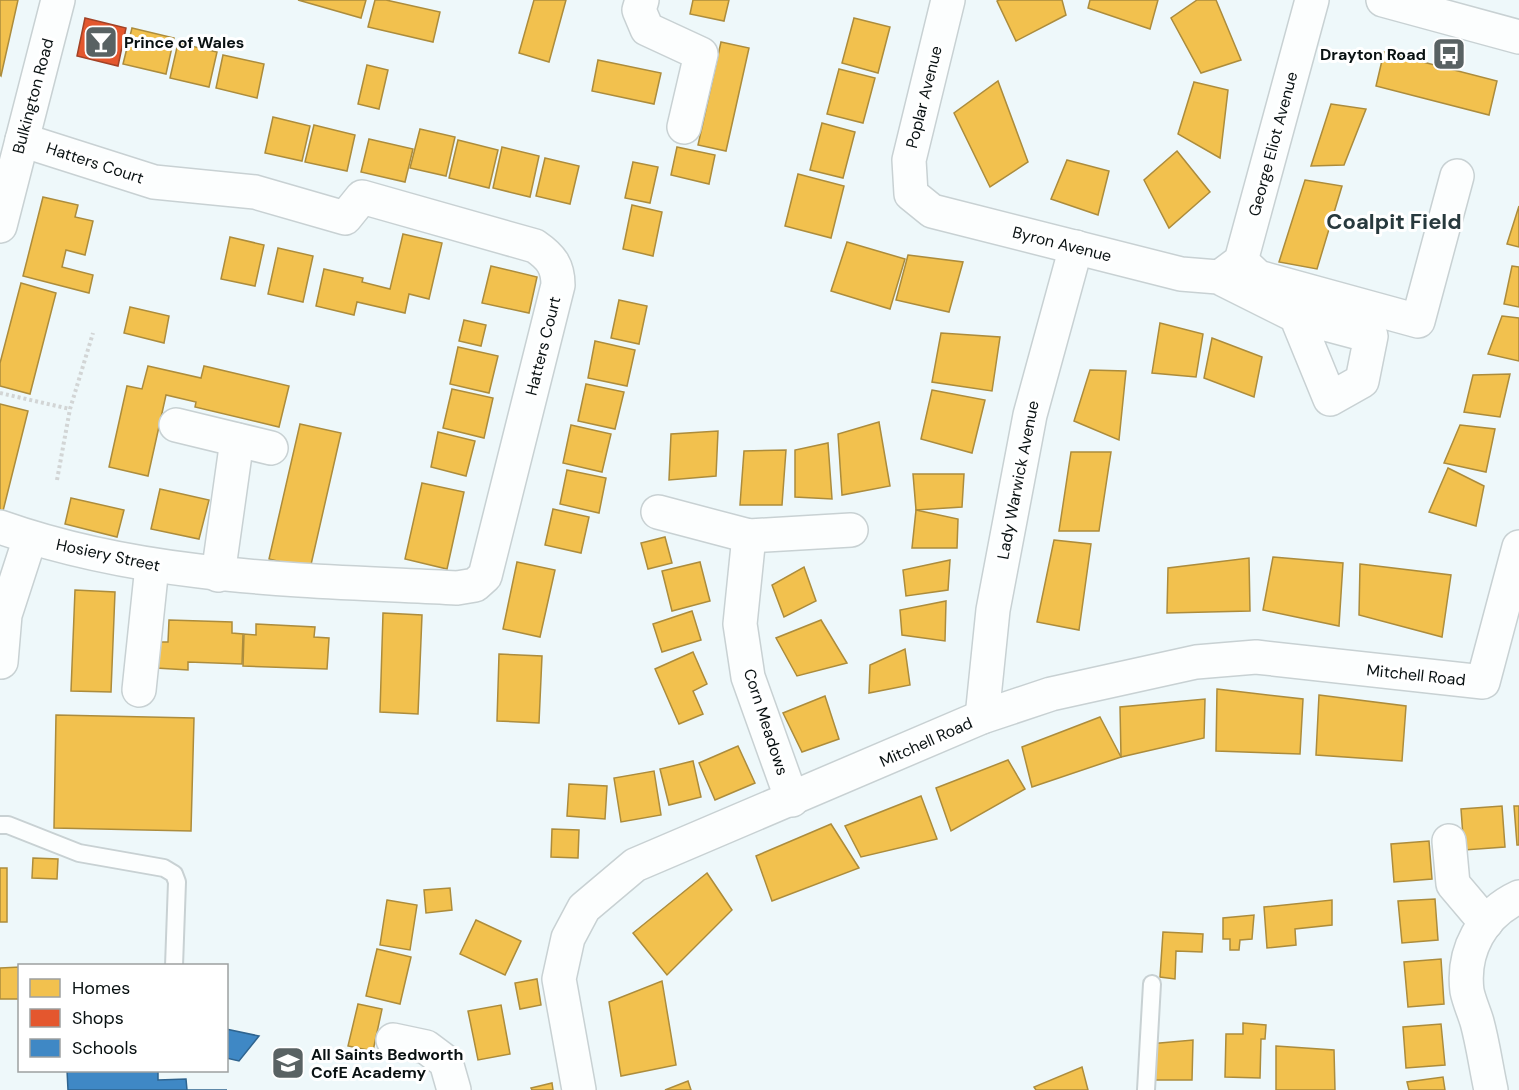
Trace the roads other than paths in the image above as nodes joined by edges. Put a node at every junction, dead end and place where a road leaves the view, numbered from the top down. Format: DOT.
graph roads {
  1 [pos="58,0"];
  2 [pos="642,0"];
  3 [pos="948,0"];
  4 [pos="1312,0"];
  5 [pos="1383,0"];
  6 [pos="1519,37"];
  7 [pos="684,127"];
  8 [pos="22,140"];
  9 [pos="1457,176"];
  10 [pos="912,194"];
  11 [pos="0,226"];
  12 [pos="1076,248"];
  13 [pos="1230,269"];
  14 [pos="1296,316"];
  15 [pos="176,425"];
  16 [pos="237,440"];
  17 [pos="271,448"];
  18 [pos="658,512"];
  19 [pos="0,527"];
  20 [pos="851,530"];
  21 [pos="749,536"];
  22 [pos="30,538"];
  23 [pos="1519,547"];
  24 [pos="152,567"];
  25 [pos="218,575"];
  26 [pos="1,662"];
  27 [pos="139,690"];
  28 [pos="982,717"];
  29 [pos="792,800"];
  30 [pos="0,825"];
  31 [pos="1449,841"];
  32 [pos="1519,897"];
  33 [pos="1486,923"];
  34 [pos="174,964"];
  35 [pos="1152,984"];
  36 [pos="393,1040"];
  37 [pos="454,1090"];
  38 [pos="579,1090"];
  39 [pos="1146,1090"];
  40 [pos="1491,1090"];
  1 -- 8 [label="street, Bulkington Road"];
  2 -- 7 [label="street"];
  3 -- 10 [label="street, Poplar Avenue"];
  4 -- 13 [label="street, George Eliot Avenue"];
  5 -- 6 [label="street"];
  8 -- 11 [label="street, Bulkington Road"];
  8 -- 25 [label="street, Hatters Court"];
  9 -- 13 [label="street"];
  10 -- 12 [label="street, Byron Avenue"];
  12 -- 13 [label="street, Byron Avenue"];
  12 -- 28 [label="street, Lady Warwick Avenue"];
  13 -- 14 [label="street"];
  15 -- 16 [label="street"];
  16 -- 17 [label="street"];
  16 -- 25 [label="street"];
  18 -- 21 [label="street"];
  19 -- 22 [label="street, Hosiery Street"];
  20 -- 21 [label="street"];
  21 -- 29 [label="street, Corn Meadows"];
  22 -- 24 [label="street, Hosiery Street"];
  22 -- 26 [label="street"];
  23 -- 28 [label="street, Mitchell Road"];
  24 -- 25 [label="street, Hosiery Street"];
  24 -- 27 [label="street"];
  28 -- 29 [label="street, Mitchell Road"];
  29 -- 38 [label="street, Mitchell Road"];
  30 -- 34 [label="lane"];
  31 -- 33 [label="street"];
  32 -- 33 [label="street"];
  33 -- 40 [label="street"];
  35 -- 39 [label="lane"];
  36 -- 37 [label="street"];
}
